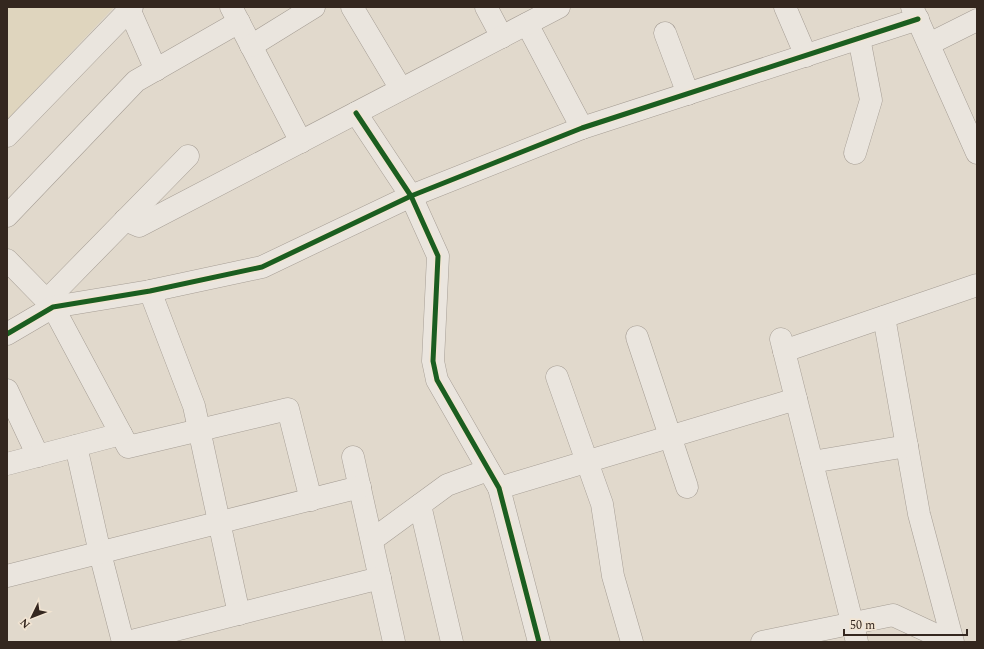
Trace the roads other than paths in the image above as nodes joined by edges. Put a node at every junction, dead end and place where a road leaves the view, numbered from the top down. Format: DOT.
graph roads {
  1 [pos="314,7"];
  2 [pos="352,7"];
  3 [pos="486,7"];
  4 [pos="559,7"];
  5 [pos="785,7"];
  6 [pos="131,8"];
  7 [pos="919,12"];
  8 [pos="235,15"];
  9 [pos="977,20"];
  10 [pos="527,24"];
  11 [pos="665,32"];
  12 [pos="502,37"];
  13 [pos="859,38"];
  14 [pos="929,44"];
  15 [pos="251,46"];
  16 [pos="806,56"];
  17 [pos="156,70"];
  18 [pos="401,89"];
  19 [pos="688,94"];
  20 [pos="356,113"];
  21 [pos="582,128"];
  22 [pos="7,136"];
  23 [pos="301,142"];
  24 [pos="855,153"];
  25 [pos="977,153"];
  26 [pos="188,156"];
  27 [pos="411,196"];
  28 [pos="7,216"];
  29 [pos="125,220"];
  30 [pos="7,260"];
  31 [pos="977,285"];
  32 [pos="150,291"];
  33 [pos="50,304"];
  34 [pos="884,317"];
  35 [pos="7,334"];
  36 [pos="637,337"];
  37 [pos="557,377"];
  38 [pos="7,390"];
  39 [pos="796,399"];
  40 [pos="199,430"];
  41 [pos="121,434"];
  42 [pos="671,437"];
  43 [pos="76,446"];
  44 [pos="907,446"];
  45 [pos="38,456"];
  46 [pos="353,457"];
  47 [pos="587,462"];
  48 [pos="812,462"];
  49 [pos="7,464"];
  50 [pos="488,470"];
  51 [pos="688,487"];
  52 [pos="360,488"];
  53 [pos="499,488"];
  54 [pos="311,500"];
  55 [pos="420,505"];
  56 [pos="219,523"];
  57 [pos="372,540"];
  58 [pos="100,552"];
  59 [pos="7,576"];
  60 [pos="380,578"];
  61 [pos="239,614"];
  62 [pos="855,633"];
  63 [pos="124,642"];
  64 [pos="128,642"];
  65 [pos="394,642"];
  66 [pos="452,642"];
  67 [pos="539,642"];
  68 [pos="632,642"];
  69 [pos="762,642"];
  70 [pos="952,642"];
  1 -- 15 [label="street"];
  2 -- 18 [label="street"];
  3 -- 12 [label="street"];
  4 -- 10 [label="street"];
  5 -- 16 [label="street"];
  6 -- 17 [label="street"];
  6 -- 22 [label="street"];
  7 -- 13 [label="street"];
  7 -- 14 [label="street"];
  8 -- 15 [label="street"];
  8 -- 17 [label="street"];
  9 -- 14 [label="street"];
  10 -- 12 [label="street"];
  10 -- 21 [label="street"];
  11 -- 19 [label="street"];
  12 -- 18 [label="street"];
  13 -- 16 [label="street"];
  13 -- 24 [label="street"];
  14 -- 25 [label="street"];
  15 -- 23 [label="street"];
  16 -- 19 [label="street"];
  17 -- 28 [label="street"];
  18 -- 20 [label="street"];
  19 -- 21 [label="street"];
  20 -- 23 [label="street"];
  20 -- 27 [label="street"];
  21 -- 27 [label="street"];
  23 -- 29 [label="street"];
  26 -- 29 [label="street"];
  27 -- 32 [label="street"];
  27 -- 50 [label="street"];
  29 -- 33 [label="street"];
  30 -- 33 [label="street"];
  31 -- 34 [label="street"];
  32 -- 33 [label="street"];
  32 -- 40 [label="street"];
  33 -- 35 [label="street"];
  33 -- 41 [label="street"];
  34 -- 39 [label="street"];
  34 -- 44 [label="street"];
  36 -- 42 [label="street"];
  37 -- 47 [label="street"];
  38 -- 45 [label="street"];
  39 -- 42 [label="street"];
  39 -- 48 [label="street"];
  40 -- 41 [label="street"];
  40 -- 54 [label="street"];
  40 -- 56 [label="street"];
  41 -- 43 [label="street"];
  42 -- 47 [label="street"];
  42 -- 51 [label="street"];
  43 -- 45 [label="street"];
  43 -- 58 [label="street"];
  44 -- 48 [label="street"];
  44 -- 70 [label="street"];
  45 -- 49 [label="street"];
  46 -- 52 [label="street"];
  47 -- 53 [label="street"];
  47 -- 68 [label="street"];
  48 -- 62 [label="street"];
  50 -- 53 [label="street"];
  50 -- 55 [label="street"];
  52 -- 54 [label="street"];
  52 -- 57 [label="street"];
  53 -- 67 [label="street"];
  54 -- 56 [label="street"];
  55 -- 57 [label="street"];
  55 -- 66 [label="street"];
  56 -- 58 [label="street"];
  56 -- 61 [label="street"];
  57 -- 60 [label="street"];
  58 -- 59 [label="street"];
  58 -- 63 [label="street"];
  60 -- 61 [label="street"];
  60 -- 65 [label="street"];
  61 -- 64 [label="street"];
  62 -- 69 [label="street"];
  62 -- 70 [label="street"];
}
